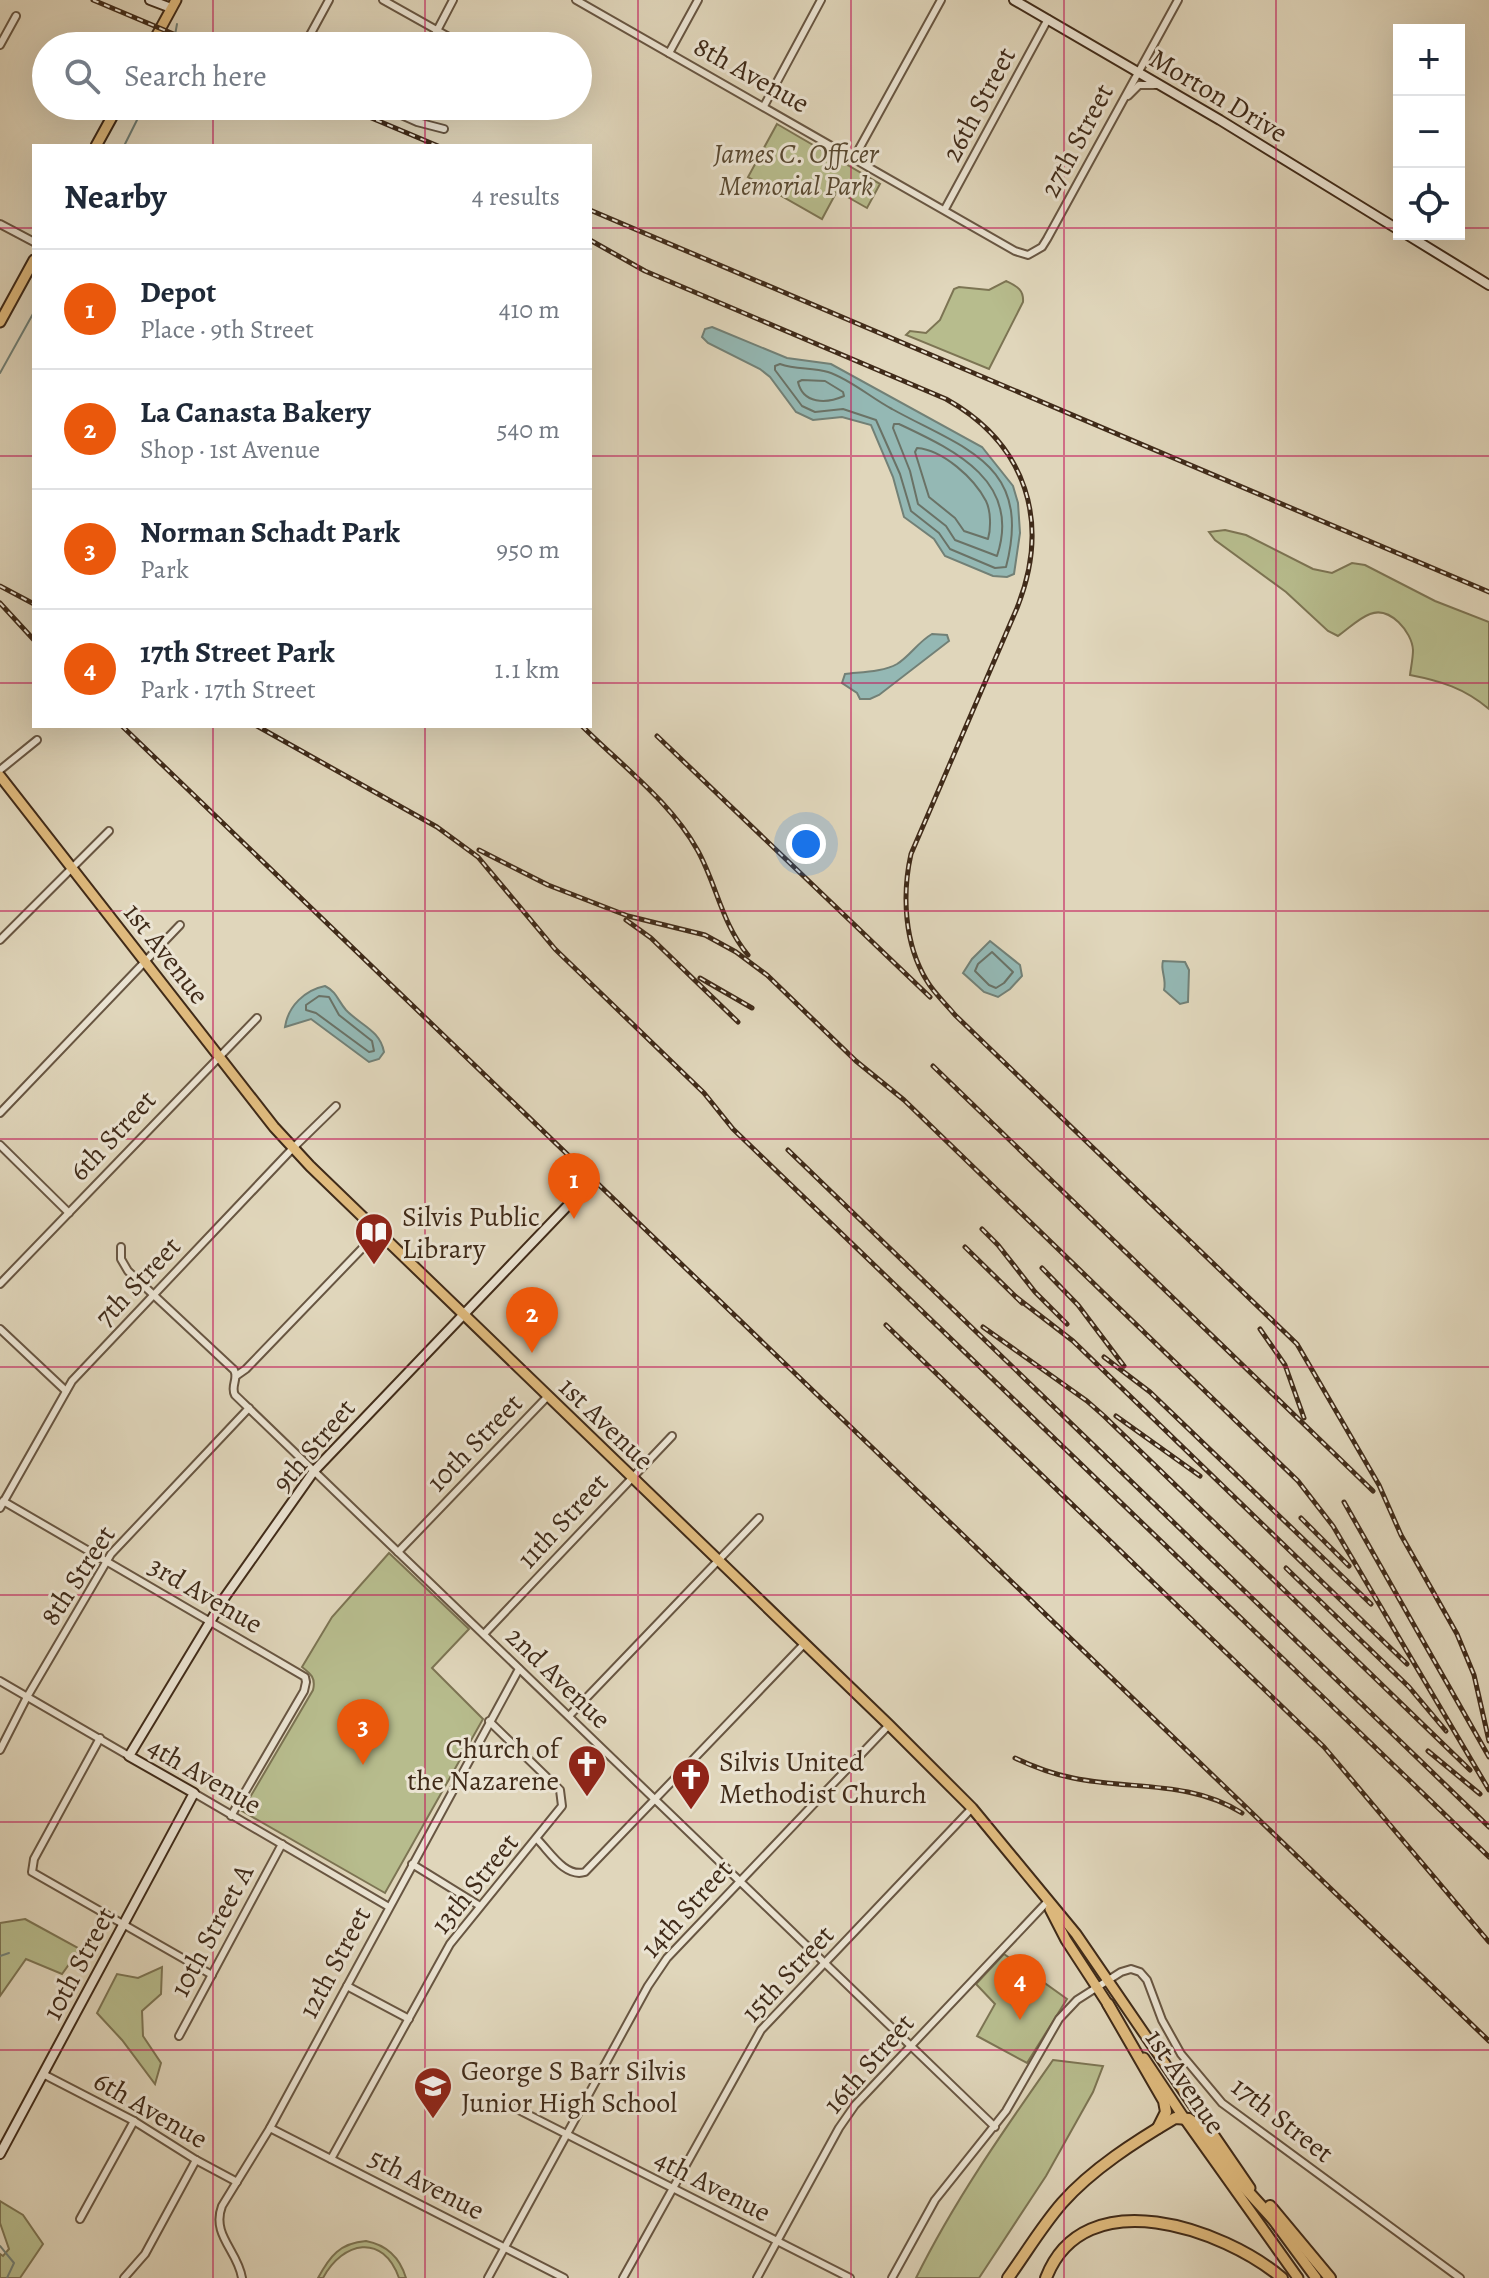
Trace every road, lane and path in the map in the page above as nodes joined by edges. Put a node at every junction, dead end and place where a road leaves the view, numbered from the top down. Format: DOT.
graph roads {
  1 [pos="150,0"];
  2 [pos="329,0"];
  3 [pos="383,0"];
  4 [pos="453,0"];
  5 [pos="577,0"];
  6 [pos="698,0"];
  7 [pos="821,0"];
  8 [pos="941,0"];
  9 [pos="1014,0"];
  10 [pos="1178,0"];
  11 [pos="174,4"];
  12 [pos="16,16"];
  13 [pos="1048,19"];
  14 [pos="438,31"];
  15 [pos="159,32"];
  16 [pos="312,32"];
  17 [pos="0,45"];
  18 [pos="669,53"];
  19 [pos="1138,72"];
  20 [pos="1160,85"];
  21 [pos="1120,104"];
  22 [pos="764,106"];
  23 [pos="110,120"];
  24 [pos="414,120"];
  25 [pos="444,129"];
  26 [pos="97,144"];
  27 [pos="854,158"];
  28 [pos="945,209"];
  29 [pos="0,224"];
  30 [pos="1393,226"];
  31 [pos="1416,240"];
  32 [pos="32,241"];
  33 [pos="1031,254"];
  34 [pos="32,264"];
  35 [pos="1489,285"];
  36 [pos="0,322"];
  37 [pos="37,740"];
  38 [pos="0,770"];
  39 [pos="0,776"];
  40 [pos="109,831"];
  41 [pos="72,868"];
  42 [pos="180,925"];
  43 [pos="0,940"];
  44 [pos="145,961"];
  45 [pos="257,1018"];
  46 [pos="219,1056"];
  47 [pos="336,1106"];
  48 [pos="0,1113"];
  49 [pos="0,1145"];
  50 [pos="293,1148"];
  51 [pos="576,1197"];
  52 [pos="69,1213"];
  53 [pos="378,1232"];
  54 [pos="121,1247"];
  55 [pos="0,1284"];
  56 [pos="154,1294"];
  57 [pos="463,1314"];
  58 [pos="0,1329"];
  59 [pos="236,1376"];
  60 [pos="66,1391"];
  61 [pos="548,1396"];
  62 [pos="249,1408"];
  63 [pos="672,1436"];
  64 [pos="314,1471"];
  65 [pos="632,1477"];
  66 [pos="1,1503"];
  67 [pos="759,1518"];
  68 [pos="398,1552"];
  69 [pos="719,1561"];
  70 [pos="106,1562"];
  71 [pos="210,1621"];
  72 [pos="484,1634"];
  73 [pos="805,1643"];
  74 [pos="519,1669"];
  75 [pos="0,1681"];
  76 [pos="27,1697"];
  77 [pos="569,1716"];
  78 [pos="489,1721"];
  79 [pos="889,1725"];
  80 [pos="100,1738"];
  81 [pos="0,1750"];
  82 [pos="129,1756"];
  83 [pos="194,1793"];
  84 [pos="654,1798"];
  85 [pos="972,1808"];
  86 [pos="231,1816"];
  87 [pos="537,1839"];
  88 [pos="282,1844"];
  89 [pos="412,1864"];
  90 [pos="739,1880"];
  91 [pos="1047,1902"];
  92 [pos="480,1906"];
  93 [pos="389,1907"];
  94 [pos="123,1925"];
  95 [pos="826,1963"];
  96 [pos="212,1975"];
  97 [pos="1108,1979"];
  98 [pos="347,1986"];
  99 [pos="1096,1987"];
  100 [pos="1108,2004"];
  101 [pos="409,2019"];
  102 [pos="179,2036"];
  103 [pos="910,2045"];
  104 [pos="43,2074"];
  105 [pos="515,2108"];
  106 [pos="1184,2118"];
  107 [pos="134,2121"];
  108 [pos="995,2127"];
  109 [pos="270,2128"];
  110 [pos="1154,2133"];
  111 [pos="566,2136"];
  112 [pos="0,2154"];
  113 [pos="331,2159"];
  114 [pos="196,2160"];
  115 [pos="1241,2175"];
  116 [pos="237,2182"];
  117 [pos="671,2188"];
  118 [pos="1272,2218"];
  119 [pos="80,2219"];
  120 [pos="777,2242"];
  121 [pos="504,2247"];
  122 [pos="124,2278"];
  123 [pos="242,2278"];
  124 [pos="488,2278"];
  125 [pos="564,2278"];
  126 [pos="623,2278"];
  127 [pos="757,2278"];
  128 [pos="850,2278"];
  129 [pos="892,2278"];
  130 [pos="1008,2278"];
  131 [pos="1046,2278"];
  132 [pos="1282,2278"];
  133 [pos="1298,2278"];
  134 [pos="1316,2278"];
  135 [pos="1330,2278"];
  136 [pos="1460,2278"];
  1 -- 11 [label="street"];
  2 -- 16 [label="street"];
  3 -- 14 [label="street"];
  4 -- 14 [label="street"];
  5 -- 18 [label="street, 8th Avenue"];
  6 -- 18 [label="street"];
  7 -- 22 [label="street"];
  8 -- 27 [label="street"];
  9 -- 13 [label="street, Morton Drive"];
  10 -- 19 [label="street, 27th Street"];
  11 -- 15 [label="main road"];
  12 -- 17 [label="street"];
  13 -- 19 [label="street, Morton Drive"];
  13 -- 28 [label="street, 26th Street"];
  18 -- 22 [label="street, 8th Avenue"];
  19 -- 20 [label="street, Morton Drive"];
  19 -- 21 [label="street, 27th Street"];
  20 -- 21 [label="street"];
  20 -- 30 [label="street, Morton Drive"];
  21 -- 33 [label="street, 27th Street"];
  22 -- 27 [label="street, 8th Avenue"];
  23 -- 26 [label="main road"];
  24 -- 25 [label="street"];
  27 -- 28 [label="street, 8th Avenue"];
  28 -- 33 [label="street, 8th Avenue"];
  29 -- 32 [label="street"];
  31 -- 35 [label="street"];
  34 -- 36 [label="main road"];
  37 -- 38 [label="street"];
  39 -- 41 [label="main road, 1st Avenue"];
  40 -- 41 [label="street"];
  41 -- 43 [label="street"];
  41 -- 44 [label="main road, 1st Avenue"];
  42 -- 44 [label="street"];
  44 -- 46 [label="main road, 1st Avenue"];
  44 -- 48 [label="street"];
  45 -- 46 [label="street, 6th Street"];
  46 -- 50 [label="main road, 1st Avenue"];
  46 -- 52 [label="street, 6th Street"];
  47 -- 50 [label="street, 7th Street"];
  49 -- 52 [label="street"];
  50 -- 53 [label="main road, 1st Avenue"];
  50 -- 56 [label="street, 7th Street"];
  51 -- 57 [label="street, 9th Street"];
  52 -- 55 [label="street, 6th Street"];
  53 -- 57 [label="main road, 1st Avenue"];
  53 -- 59 [label="street"];
  54 -- 56 [label="street, 2nd Avenue"];
  56 -- 59 [label="street, 2nd Avenue"];
  56 -- 60 [label="street, 7th Street"];
  57 -- 61 [label="main road, 1st Avenue"];
  57 -- 64 [label="street, 9th Street"];
  58 -- 60 [label="street"];
  59 -- 62 [label="street, 2nd Avenue"];
  60 -- 66 [label="street, 7th Street"];
  61 -- 65 [label="main road, 1st Avenue"];
  61 -- 68 [label="street, 10th Street"];
  62 -- 64 [label="street, 2nd Avenue"];
  62 -- 70 [label="street, 8th Street"];
  63 -- 65 [label="street, 11th Street"];
  64 -- 68 [label="street, 2nd Avenue"];
  64 -- 71 [label="street, 9th Street"];
  65 -- 69 [label="main road, 1st Avenue"];
  65 -- 72 [label="street, 11th Street"];
  66 -- 70 [label="street, 3rd Avenue"];
  67 -- 69 [label="street"];
  68 -- 72 [label="street, 2nd Avenue"];
  69 -- 73 [label="main road, 1st Avenue"];
  69 -- 77 [label="street"];
  70 -- 71 [label="street, 3rd Avenue"];
  70 -- 76 [label="street, 8th Street"];
  71 -- 82 [label="street, 9th Street"];
  71 -- 86 [label="street, 3rd Avenue"];
  72 -- 74 [label="street, 2nd Avenue"];
  73 -- 79 [label="main road, 1st Avenue"];
  73 -- 84 [label="street, 13th Street"];
  74 -- 77 [label="street, 2nd Avenue"];
  74 -- 78 [label="street, 12th Street"];
  75 -- 76 [label="street, 4th Avenue"];
  76 -- 80 [label="street, 4th Avenue"];
  76 -- 81 [label="street, 8th Street"];
  77 -- 84 [label="street, 2nd Avenue"];
  78 -- 87 [label="street"];
  78 -- 89 [label="street, 12th Street"];
  79 -- 85 [label="main road, 1st Avenue"];
  79 -- 90 [label="street, 14th Street"];
  80 -- 82 [label="street, 4th Avenue"];
  80 -- 94 [label="street"];
  82 -- 83 [label="street, 4th Avenue"];
  83 -- 86 [label="street, 4th Avenue"];
  83 -- 94 [label="street, 10th Street"];
  84 -- 87 [label="street, 13th Street"];
  84 -- 90 [label="street, 2nd Avenue"];
  85 -- 91 [label="main road, 1st Avenue"];
  85 -- 95 [label="street, 15th Street"];
  86 -- 88 [label="street, 4th Avenue"];
  87 -- 92 [label="street, 13th Street"];
  88 -- 93 [label="street, 4th Avenue"];
  88 -- 96 [label="street, 10th Street A"];
  89 -- 92 [label="street"];
  89 -- 93 [label="street, 12th Street"];
  90 -- 95 [label="street, 2nd Avenue"];
  90 -- 111 [label="street, 14th Street"];
  91 -- 97 [label="main road, 1st Avenue"];
  91 -- 99 [label="main road, 1st Avenue"];
  91 -- 103 [label="street, 16th Street"];
  92 -- 101 [label="street, 13th Street"];
  93 -- 98 [label="street, 12th Street"];
  94 -- 96 [label="street"];
  94 -- 104 [label="street, 10th Street"];
  95 -- 103 [label="street, 2nd Avenue"];
  95 -- 117 [label="street, 15th Street"];
  96 -- 102 [label="street, 10th Street A"];
  97 -- 99 [label="street, 17th Street"];
  97 -- 115 [label="main road, 1st Avenue"];
  97 -- 136 [label="street, 17th Street"];
  98 -- 101 [label="street"];
  98 -- 109 [label="street, 12th Street"];
  99 -- 100 [label="main road, 1st Avenue"];
  99 -- 108 [label="street, 17th Street"];
  100 -- 106 [label="main road, 1st Avenue"];
  100 -- 110 [label="highway"];
  101 -- 113 [label="street, 13th Street"];
  103 -- 108 [label="street, 2nd Avenue"];
  103 -- 120 [label="street, 16th Street"];
  104 -- 107 [label="street, 6th Avenue"];
  104 -- 112 [label="street, 10th Street"];
  105 -- 111 [label="street, 4th Avenue"];
  106 -- 110 [label="highway"];
  106 -- 118 [label="highway"];
  106 -- 133 [label="main road, 1st Avenue"];
  107 -- 114 [label="street, 6th Avenue"];
  107 -- 119 [label="street"];
  108 -- 129 [label="street, 17th Street"];
  109 -- 113 [label="street, 5th Avenue"];
  109 -- 116 [label="street, 12th Street"];
  110 -- 130 [label="highway"];
  111 -- 117 [label="street, 4th Avenue"];
  111 -- 121 [label="street, 14th Street"];
  113 -- 121 [label="street, 5th Avenue"];
  114 -- 116 [label="street, 6th Avenue"];
  114 -- 122 [label="street"];
  115 -- 118 [label="main road, 1st Avenue"];
  115 -- 135 [label="highway"];
  116 -- 123 [label="street, 12th Street"];
  117 -- 120 [label="street, 4th Avenue"];
  117 -- 126 [label="street, 15th Street"];
  118 -- 134 [label="main road, 1st Avenue"];
  120 -- 127 [label="street, 16th Street"];
  120 -- 128 [label="street, 4th Avenue"];
  121 -- 124 [label="street, 14th Street"];
  121 -- 125 [label="street, 5th Avenue"];
  131 -- 132 [label="highway"];
}
